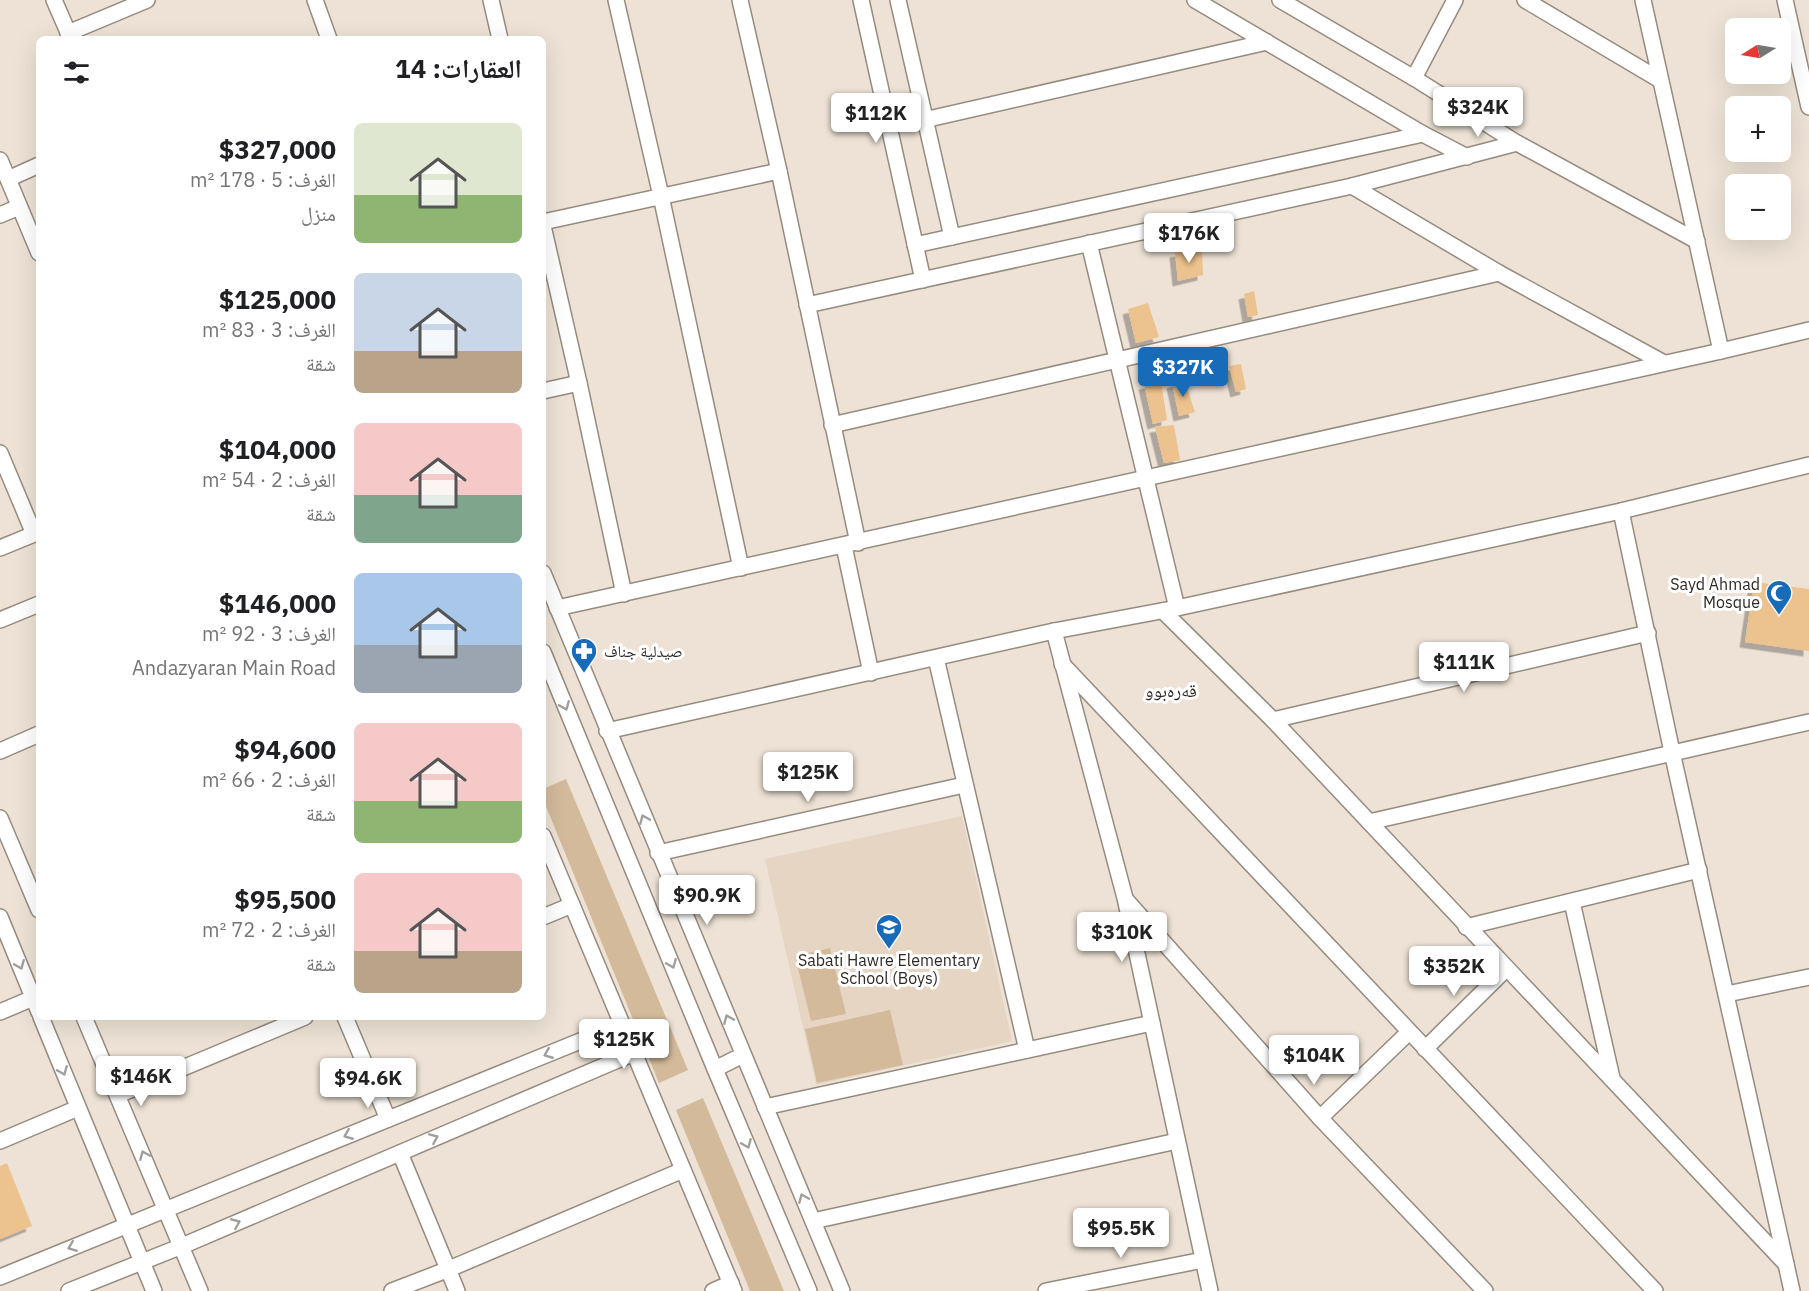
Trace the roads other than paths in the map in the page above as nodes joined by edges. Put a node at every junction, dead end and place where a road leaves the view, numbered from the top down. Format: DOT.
graph roads {
  1 [pos="54,0"];
  2 [pos="147,0"];
  3 [pos="315,0"];
  4 [pos="491,0"];
  5 [pos="616,0"];
  6 [pos="740,0"];
  7 [pos="861,0"];
  8 [pos="900,0"];
  9 [pos="1195,0"];
  10 [pos="1280,0"];
  11 [pos="1455,0"];
  12 [pos="1526,0"];
  13 [pos="1643,0"];
  14 [pos="1785,0"];
  15 [pos="69,36"];
  16 [pos="328,36"];
  17 [pos="499,36"];
  18 [pos="1268,42"];
  19 [pos="1414,78"];
  20 [pos="1660,80"];
  21 [pos="1809,107"];
  22 [pos="924,120"];
  23 [pos="1423,134"];
  24 [pos="1517,143"];
  25 [pos="1467,157"];
  26 [pos="0,160"];
  27 [pos="36,166"];
  28 [pos="779,171"];
  29 [pos="8,178"];
  30 [pos="1352,186"];
  31 [pos="661,196"];
  32 [pos="20,207"];
  33 [pos="0,215"];
  34 [pos="546,223"];
  35 [pos="546,237"];
  36 [pos="952,237"];
  37 [pos="1697,241"];
  38 [pos="1089,243"];
  39 [pos="915,245"];
  40 [pos="36,246"];
  41 [pos="1499,273"];
  42 [pos="923,280"];
  43 [pos="807,305"];
  44 [pos="1809,330"];
  45 [pos="1721,351"];
  46 [pos="1118,361"];
  47 [pos="1664,363"];
  48 [pos="579,383"];
  49 [pos="546,390"];
  50 [pos="832,425"];
  51 [pos="0,453"];
  52 [pos="1809,465"];
  53 [pos="1146,477"];
  54 [pos="1621,511"];
  55 [pos="36,533"];
  56 [pos="851,545"];
  57 [pos="0,548"];
  58 [pos="741,567"];
  59 [pos="546,580"];
  60 [pos="624,594"];
  61 [pos="36,605"];
  62 [pos="557,608"];
  63 [pos="1170,609"];
  64 [pos="0,620"];
  65 [pos="1054,631"];
  66 [pos="1648,633"];
  67 [pos="936,658"];
  68 [pos="546,659"];
  69 [pos="1062,664"];
  70 [pos="871,673"];
  71 [pos="1273,720"];
  72 [pos="1809,722"];
  73 [pos="607,731"];
  74 [pos="36,735"];
  75 [pos="0,751"];
  76 [pos="1672,752"];
  77 [pos="964,785"];
  78 [pos="0,818"];
  79 [pos="1369,822"];
  80 [pos="546,843"];
  81 [pos="658,853"];
  82 [pos="36,869"];
  83 [pos="1699,870"];
  84 [pos="24,875"];
  85 [pos="1125,898"];
  86 [pos="1572,902"];
  87 [pos="36,903"];
  88 [pos="572,905"];
  89 [pos="546,916"];
  90 [pos="0,917"];
  91 [pos="1466,927"];
  92 [pos="1506,969"];
  93 [pos="1809,976"];
  94 [pos="1727,994"];
  95 [pos="36,1005"];
  96 [pos="0,1012"];
  97 [pos="42,1020"];
  98 [pos="85,1020"];
  99 [pos="298,1020"];
  100 [pos="346,1020"];
  101 [pos="1152,1023"];
  102 [pos="622,1024"];
  103 [pos="1409,1032"];
  104 [pos="1425,1049"];
  105 [pos="1027,1050"];
  106 [pos="634,1053"];
  107 [pos="743,1055"];
  108 [pos="715,1069"];
  109 [pos="1612,1077"];
  110 [pos="118,1095"];
  111 [pos="765,1107"];
  112 [pos="78,1108"];
  113 [pos="1320,1118"];
  114 [pos="388,1119"];
  115 [pos="0,1141"];
  116 [pos="1177,1141"];
  117 [pos="400,1153"];
  118 [pos="683,1170"];
  119 [pos="167,1209"];
  120 [pos="813,1221"];
  121 [pos="126,1226"];
  122 [pos="182,1246"];
  123 [pos="1203,1260"];
  124 [pos="142,1262"];
  125 [pos="1786,1264"];
  126 [pos="449,1269"];
  127 [pos="0,1277"];
  128 [pos="733,1287"];
  129 [pos="69,1291"];
  130 [pos="154,1291"];
  131 [pos="201,1291"];
  132 [pos="392,1291"];
  133 [pos="457,1291"];
  134 [pos="714,1291"];
  135 [pos="809,1291"];
  136 [pos="842,1291"];
  137 [pos="1046,1291"];
  138 [pos="1210,1291"];
  139 [pos="1485,1291"];
  140 [pos="1655,1291"];
  141 [pos="1792,1291"];
  1 -- 15 [label="street"];
  2 -- 15 [label="street"];
  3 -- 16 [label="street"];
  4 -- 17 [label="street"];
  5 -- 31 [label="street"];
  6 -- 28 [label="street"];
  7 -- 39 [label="street"];
  8 -- 22 [label="street"];
  9 -- 18 [label="street"];
  10 -- 19 [label="street"];
  11 -- 19 [label="street"];
  12 -- 20 [label="street"];
  13 -- 20 [label="street"];
  14 -- 21 [label="street"];
  18 -- 22 [label="street"];
  18 -- 23 [label="street"];
  19 -- 24 [label="street"];
  20 -- 37 [label="street"];
  22 -- 36 [label="street"];
  23 -- 25 [label="street"];
  23 -- 36 [label="street"];
  24 -- 25 [label="street"];
  24 -- 37 [label="street"];
  25 -- 30 [label="street"];
  26 -- 29 [label="street"];
  27 -- 29 [label="street"];
  28 -- 31 [label="street"];
  28 -- 43 [label="street"];
  29 -- 32 [label="street"];
  30 -- 38 [label="street"];
  30 -- 41 [label="street"];
  31 -- 34 [label="street"];
  31 -- 58 [label="street"];
  32 -- 33 [label="street"];
  32 -- 40 [label="street"];
  35 -- 48 [label="street"];
  36 -- 39 [label="street"];
  37 -- 45 [label="street"];
  38 -- 42 [label="street"];
  38 -- 46 [label="street"];
  39 -- 42 [label="street"];
  41 -- 46 [label="street"];
  41 -- 47 [label="street"];
  42 -- 43 [label="street"];
  43 -- 50 [label="street"];
  44 -- 45 [label="street"];
  45 -- 47 [label="street"];
  46 -- 50 [label="street"];
  46 -- 53 [label="street"];
  47 -- 53 [label="street"];
  48 -- 49 [label="street"];
  48 -- 60 [label="street"];
  50 -- 56 [label="street"];
  51 -- 55 [label="street"];
  52 -- 54 [label="street"];
  53 -- 56 [label="street"];
  53 -- 63 [label="street"];
  54 -- 63 [label="street"];
  54 -- 66 [label="street"];
  55 -- 57 [label="street"];
  56 -- 58 [label="street"];
  56 -- 70 [label="street"];
  58 -- 60 [label="street"];
  59 -- 62 [label="street"];
  60 -- 62 [label="street"];
  61 -- 64 [label="street"];
  62 -- 73 [label="street"];
  63 -- 65 [label="street"];
  63 -- 71 [label="street"];
  65 -- 67 [label="street"];
  65 -- 69 [label="street"];
  66 -- 71 [label="street"];
  66 -- 76 [label="street"];
  67 -- 70 [label="street"];
  67 -- 77 [label="street"];
  68 -- 108 [label="street, one-way"];
  69 -- 85 [label="street"];
  69 -- 103 [label="street"];
  70 -- 73 [label="street"];
  71 -- 79 [label="street"];
  72 -- 76 [label="street"];
  81 -- 73 [label="street, one-way"];
  74 -- 75 [label="street"];
  76 -- 79 [label="street"];
  76 -- 83 [label="street"];
  77 -- 81 [label="street"];
  77 -- 105 [label="street"];
  78 -- 84 [label="street"];
  79 -- 91 [label="street"];
  80 -- 88 [label="street"];
  107 -- 81 [label="street, one-way"];
  82 -- 84 [label="street"];
  83 -- 86 [label="street"];
  83 -- 94 [label="street"];
  84 -- 87 [label="street"];
  85 -- 101 [label="street"];
  85 -- 113 [label="street"];
  86 -- 91 [label="street"];
  86 -- 109 [label="street"];
  88 -- 89 [label="street"];
  88 -- 102 [label="street"];
  90 -- 95 [label="street, one-way"];
  91 -- 92 [label="street"];
  92 -- 104 [label="street"];
  92 -- 109 [label="street"];
  93 -- 94 [label="street"];
  94 -- 125 [label="street"];
  95 -- 96 [label="street"];
  97 -- 112 [label="street, one-way"];
  98 -- 110 [label="street"];
  99 -- 110 [label="street"];
  100 -- 114 [label="street"];
  101 -- 105 [label="street"];
  101 -- 116 [label="street"];
  102 -- 106 [label="street"];
  102 -- 114 [label="street, one-way"];
  103 -- 104 [label="street"];
  103 -- 113 [label="street"];
  104 -- 140 [label="street"];
  105 -- 111 [label="street"];
  117 -- 106 [label="street, one-way"];
  106 -- 118 [label="street"];
  107 -- 108 [label="street"];
  107 -- 111 [label="street"];
  108 -- 135 [label="street, one-way"];
  109 -- 125 [label="street"];
  119 -- 110 [label="street, one-way"];
  120 -- 111 [label="street, one-way"];
  112 -- 115 [label="street"];
  112 -- 121 [label="street"];
  113 -- 139 [label="street"];
  114 -- 119 [label="street, one-way"];
  116 -- 120 [label="street"];
  116 -- 123 [label="street"];
  122 -- 117 [label="street, one-way"];
  117 -- 126 [label="street"];
  118 -- 126 [label="street"];
  118 -- 128 [label="street"];
  119 -- 121 [label="street"];
  119 -- 122 [label="street"];
  120 -- 136 [label="street"];
  121 -- 124 [label="street"];
  121 -- 127 [label="street, one-way"];
  122 -- 124 [label="street"];
  122 -- 131 [label="street"];
  123 -- 137 [label="street"];
  123 -- 138 [label="street"];
  124 -- 129 [label="street"];
  124 -- 130 [label="street"];
  125 -- 141 [label="street"];
  126 -- 132 [label="street"];
  126 -- 133 [label="street"];
  128 -- 134 [label="street"];
}
